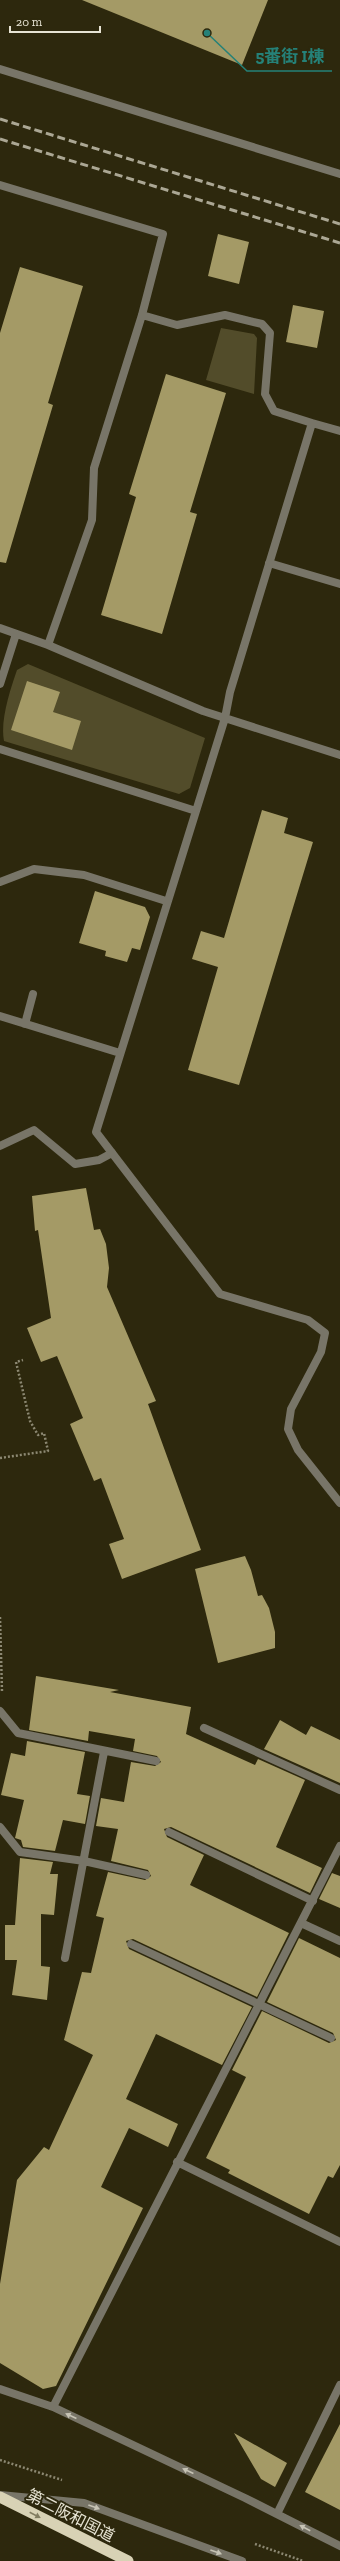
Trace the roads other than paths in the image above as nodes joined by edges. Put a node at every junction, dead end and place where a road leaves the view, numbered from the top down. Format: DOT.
graph roads {
  1 [pos="0,69"];
  2 [pos="340,174"];
  3 [pos="0,185"];
  4 [pos="142,315"];
  5 [pos="312,423"];
  6 [pos="340,431"];
  7 [pos="269,563"];
  8 [pos="340,584"];
  9 [pos="0,628"];
  10 [pos="16,634"];
  11 [pos="48,645"];
  12 [pos="0,684"];
  13 [pos="225,718"];
  14 [pos="0,749"];
  15 [pos="340,755"];
  16 [pos="196,811"];
  17 [pos="0,882"];
  18 [pos="166,901"];
  19 [pos="33,994"];
  20 [pos="0,1016"];
  21 [pos="25,1024"];
  22 [pos="120,1053"];
  23 [pos="0,1146"];
  24 [pos="112,1153"];
  25 [pos="340,1503"];
  26 [pos="1,1712"];
  27 [pos="204,1728"];
  28 [pos="104,1752"];
  29 [pos="156,1761"];
  30 [pos="340,1790"];
  31 [pos="0,1827"];
  32 [pos="169,1832"];
  33 [pos="340,1846"];
  34 [pos="84,1861"];
  35 [pos="146,1874"];
  36 [pos="312,1901"];
  37 [pos="302,1923"];
  38 [pos="340,1941"];
  39 [pos="131,1944"];
  40 [pos="65,1958"];
  41 [pos="259,2004"];
  42 [pos="331,2038"];
  43 [pos="177,2162"];
  44 [pos="340,2242"];
  45 [pos="340,2385"];
  46 [pos="0,2389"];
  47 [pos="53,2407"];
  48 [pos="0,2496"];
  49 [pos="278,2514"];
  50 [pos="340,2546"];
  51 [pos="128,2561"];
  52 [pos="242,2561"];
  1 -- 2 [label="street"];
  3 -- 4 [label="street"];
  4 -- 5 [label="street"];
  4 -- 11 [label="street"];
  5 -- 6 [label="street"];
  5 -- 7 [label="street"];
  7 -- 8 [label="street"];
  7 -- 13 [label="street"];
  9 -- 10 [label="street"];
  10 -- 11 [label="street"];
  10 -- 12 [label="street"];
  11 -- 13 [label="street"];
  13 -- 15 [label="street"];
  13 -- 16 [label="street"];
  14 -- 16 [label="street"];
  16 -- 18 [label="street"];
  17 -- 18 [label="street"];
  18 -- 22 [label="street"];
  19 -- 21 [label="street"];
  20 -- 21 [label="street"];
  21 -- 22 [label="street"];
  22 -- 24 [label="street"];
  23 -- 24 [label="street"];
  24 -- 25 [label="street"];
  26 -- 28 [label="street"];
  27 -- 30 [label="street"];
  28 -- 29 [label="street"];
  28 -- 34 [label="street"];
  31 -- 34 [label="street"];
  32 -- 36 [label="street"];
  33 -- 36 [label="street"];
  34 -- 35 [label="street"];
  34 -- 40 [label="street"];
  36 -- 37 [label="street"];
  37 -- 38 [label="street"];
  37 -- 41 [label="street"];
  39 -- 41 [label="street"];
  41 -- 42 [label="street"];
  41 -- 43 [label="street"];
  43 -- 44 [label="street"];
  43 -- 47 [label="street"];
  45 -- 49 [label="street"];
  46 -- 47 [label="street"];
  49 -- 47 [label="street, one-way"];
  48 -- 51 [label="highway, 第二阪和国道, one-way"];
  48 -- 52 [label="street, one-way"];
  50 -- 49 [label="street, one-way"];
}
